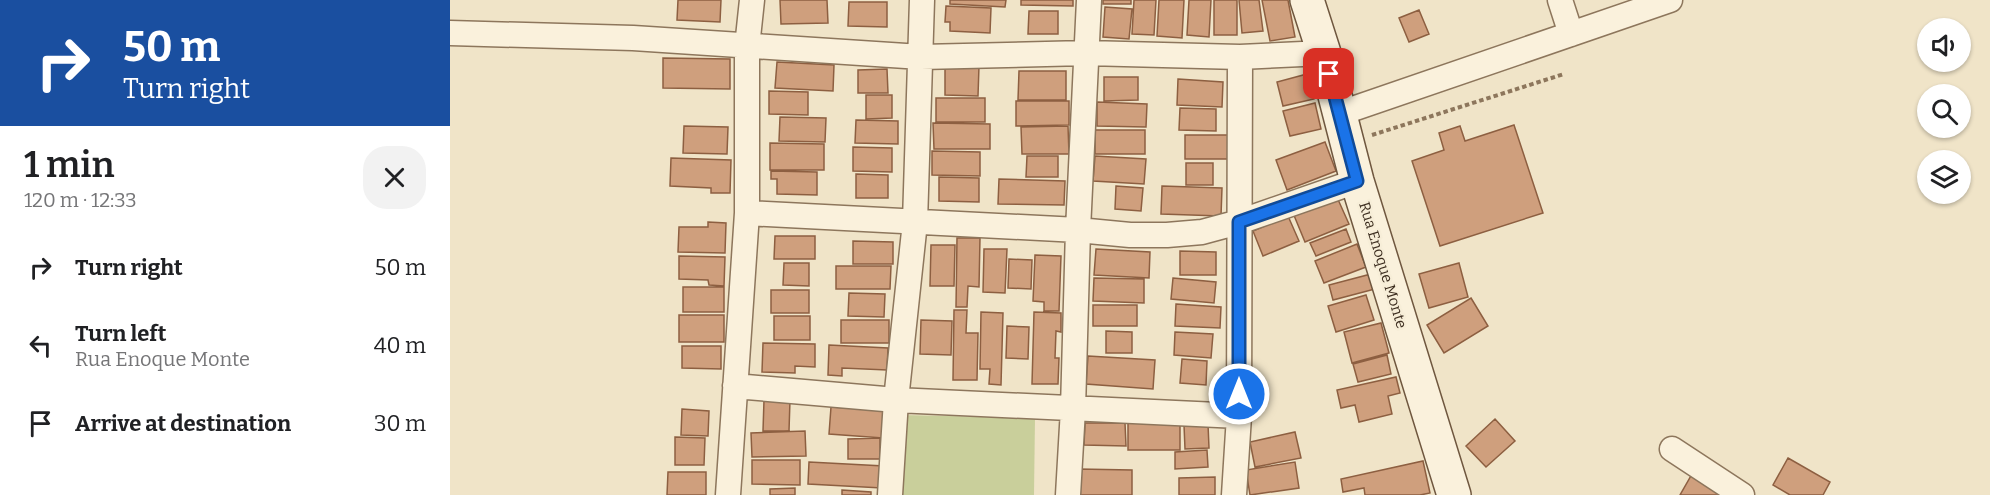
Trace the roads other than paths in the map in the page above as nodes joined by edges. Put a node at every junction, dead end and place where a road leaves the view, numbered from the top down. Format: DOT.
graph roads {
  1 [pos="752,0"];
  2 [pos="922,0"];
  3 [pos="1089,0"];
  4 [pos="1307,0"];
  5 [pos="1560,0"];
  6 [pos="1670,0"];
  7 [pos="450,33"];
  8 [pos="1571,34"];
  9 [pos="747,47"];
  10 [pos="1086,53"];
  11 [pos="1324,53"];
  12 [pos="921,57"];
  13 [pos="1240,57"];
  14 [pos="1342,129"];
  15 [pos="1357,181"];
  16 [pos="747,213"];
  17 [pos="915,222"];
  18 [pos="1239,222"];
  19 [pos="1078,230"];
  20 [pos="735,386"];
  21 [pos="896,400"];
  22 [pos="1073,409"];
  23 [pos="1239,416"];
  24 [pos="1672,449"];
  25 [pos="728,495"];
  26 [pos="890,495"];
  27 [pos="1068,495"];
  28 [pos="1234,495"];
  29 [pos="1454,495"];
  30 [pos="1742,495"];
  1 -- 9 [label="street"];
  2 -- 12 [label="street"];
  3 -- 10 [label="street"];
  4 -- 11 [label="main road, Rua Enoque Monte"];
  5 -- 8 [label="street"];
  6 -- 8 [label="street"];
  7 -- 9 [label="street"];
  8 -- 14 [label="street"];
  9 -- 12 [label="street"];
  9 -- 16 [label="street"];
  10 -- 12 [label="street"];
  10 -- 13 [label="street"];
  10 -- 19 [label="street"];
  11 -- 13 [label="street"];
  11 -- 14 [label="main road, Rua Enoque Monte"];
  12 -- 17 [label="street"];
  13 -- 18 [label="street"];
  14 -- 15 [label="main road, Rua Enoque Monte"];
  15 -- 18 [label="street"];
  15 -- 29 [label="main road, Rua Enoque Monte"];
  16 -- 17 [label="street"];
  16 -- 20 [label="street"];
  17 -- 19 [label="street"];
  17 -- 21 [label="street"];
  18 -- 19 [label="street"];
  18 -- 23 [label="street"];
  19 -- 22 [label="street"];
  20 -- 21 [label="street"];
  20 -- 25 [label="street"];
  21 -- 22 [label="street"];
  21 -- 26 [label="street"];
  22 -- 23 [label="street"];
  22 -- 27 [label="street"];
  23 -- 28 [label="street"];
  24 -- 30 [label="street"];
}
